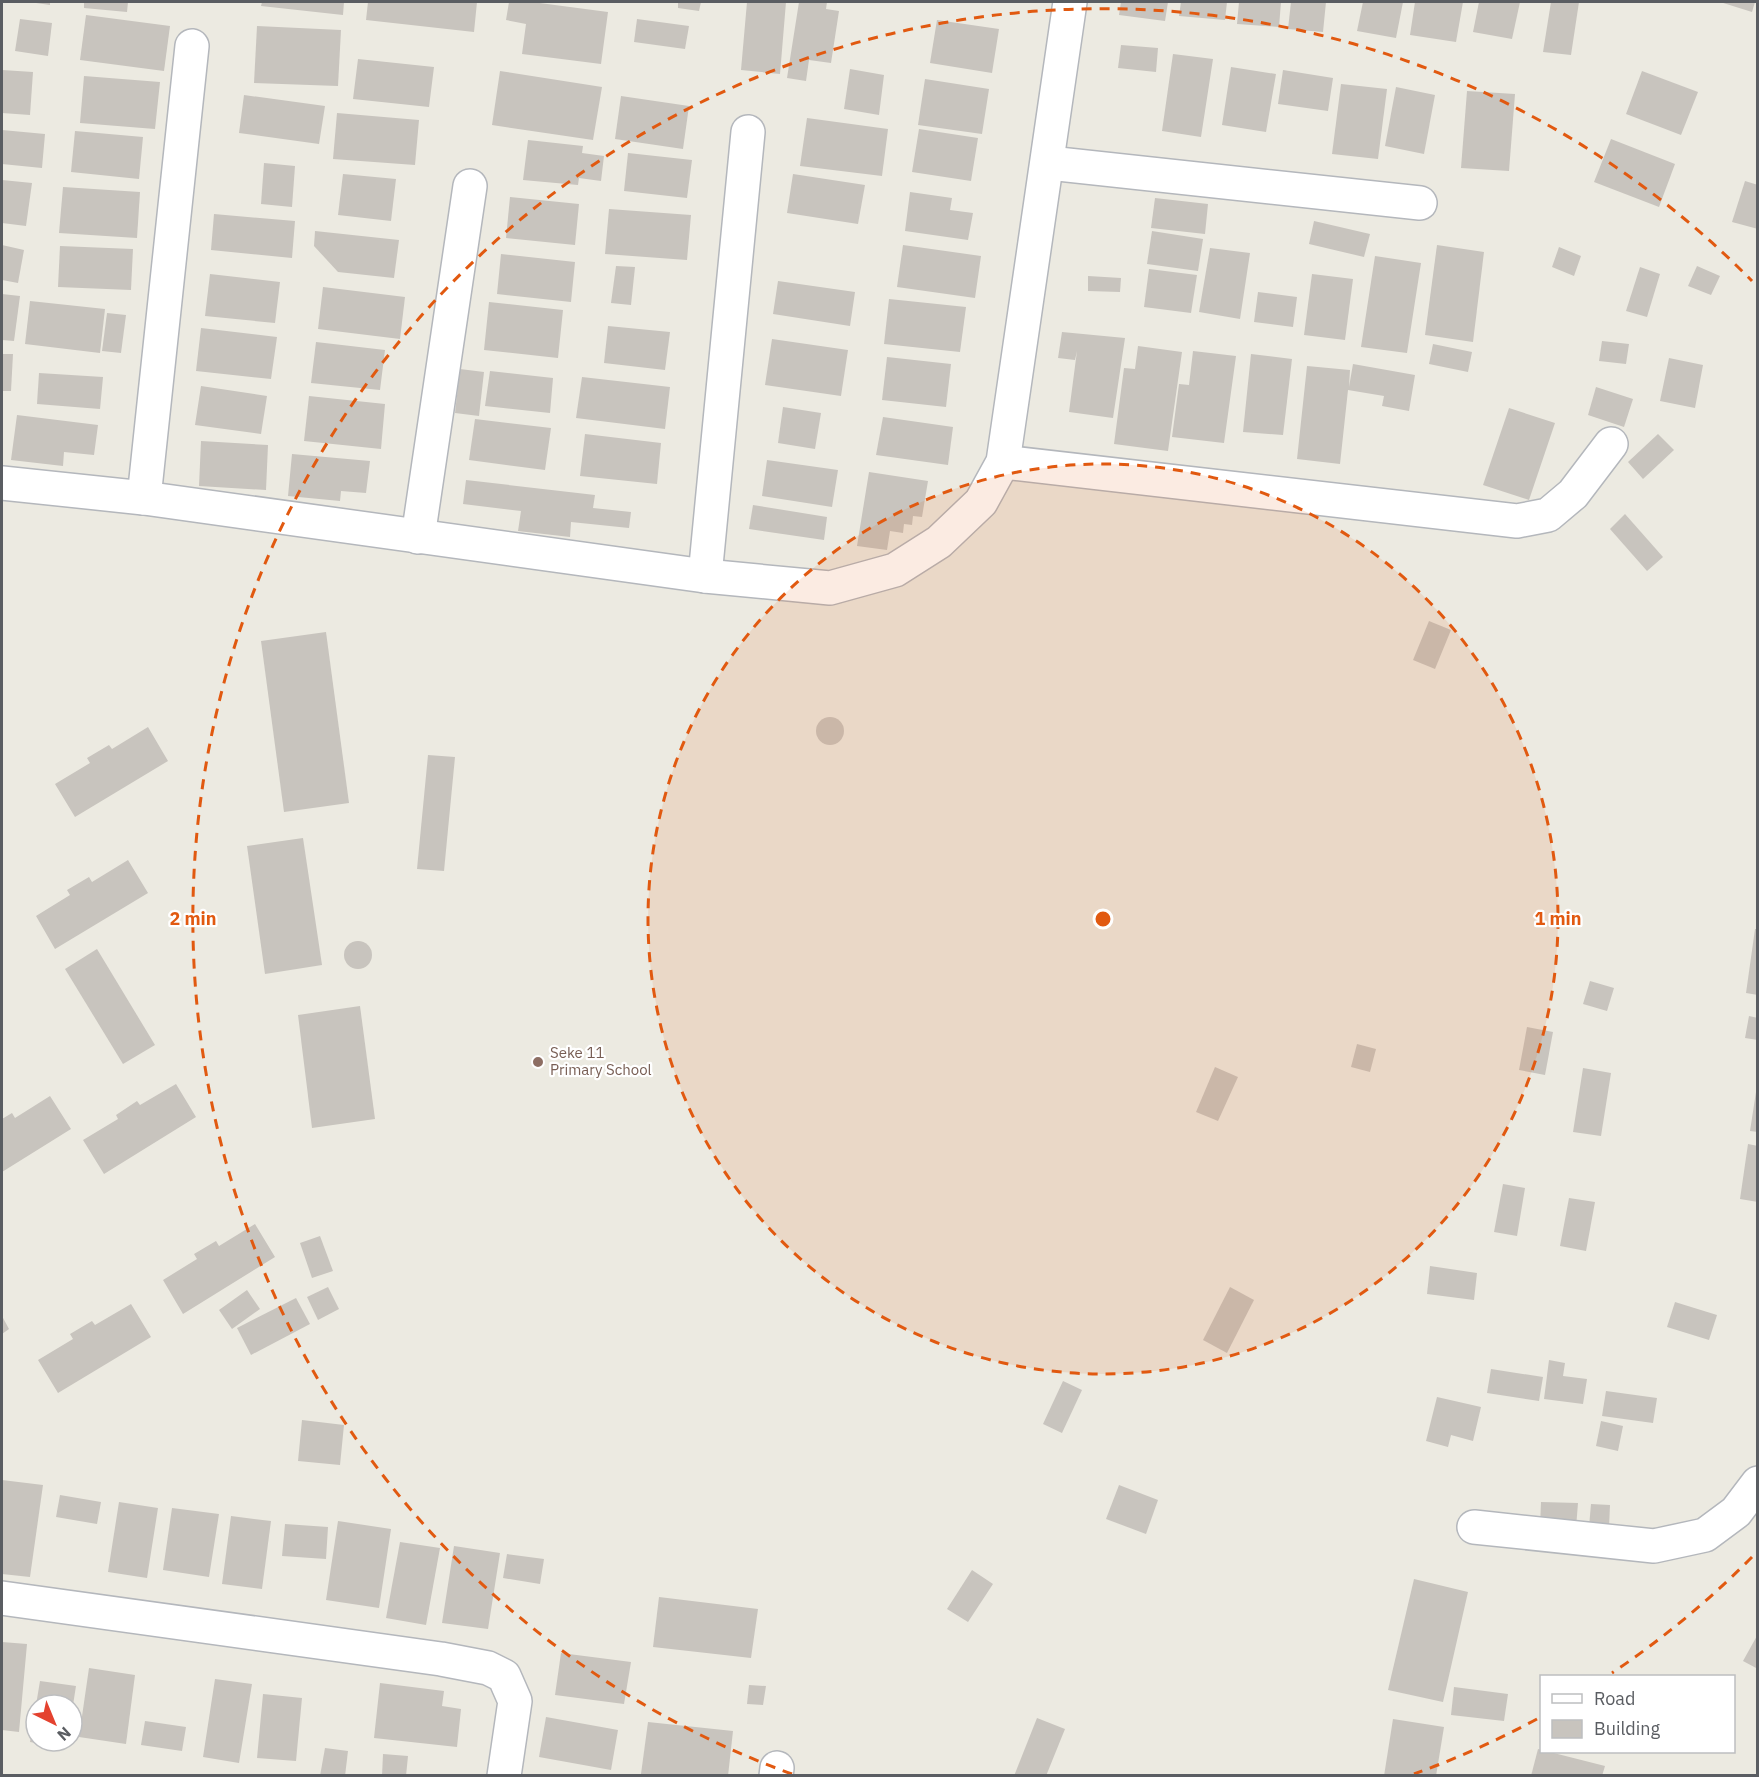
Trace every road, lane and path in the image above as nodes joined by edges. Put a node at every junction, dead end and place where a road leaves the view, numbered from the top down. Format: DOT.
graph roads {
  1 [pos="1070,2"];
  2 [pos="192,46"];
  3 [pos="748,132"];
  4 [pos="1049,163"];
  5 [pos="470,186"];
  6 [pos="1420,202"];
  7 [pos="1611,444"];
  8 [pos="1003,462"];
  9 [pos="2,483"];
  10 [pos="144,498"];
  11 [pos="418,537"];
  12 [pos="705,576"];
  13 [pos="1758,1483"];
  14 [pos="1474,1527"];
  15 [pos="2,1598"];
  16 [pos="504,1776"];
  1 -- 4 [label="street"];
  2 -- 10 [label="street"];
  3 -- 12 [label="street"];
  4 -- 6 [label="street"];
  4 -- 8 [label="street"];
  5 -- 11 [label="street"];
  7 -- 8 [label="street"];
  8 -- 12 [label="street"];
  9 -- 10 [label="street"];
  10 -- 11 [label="street"];
  11 -- 12 [label="street"];
  13 -- 14 [label="street"];
  15 -- 16 [label="street"];
}
